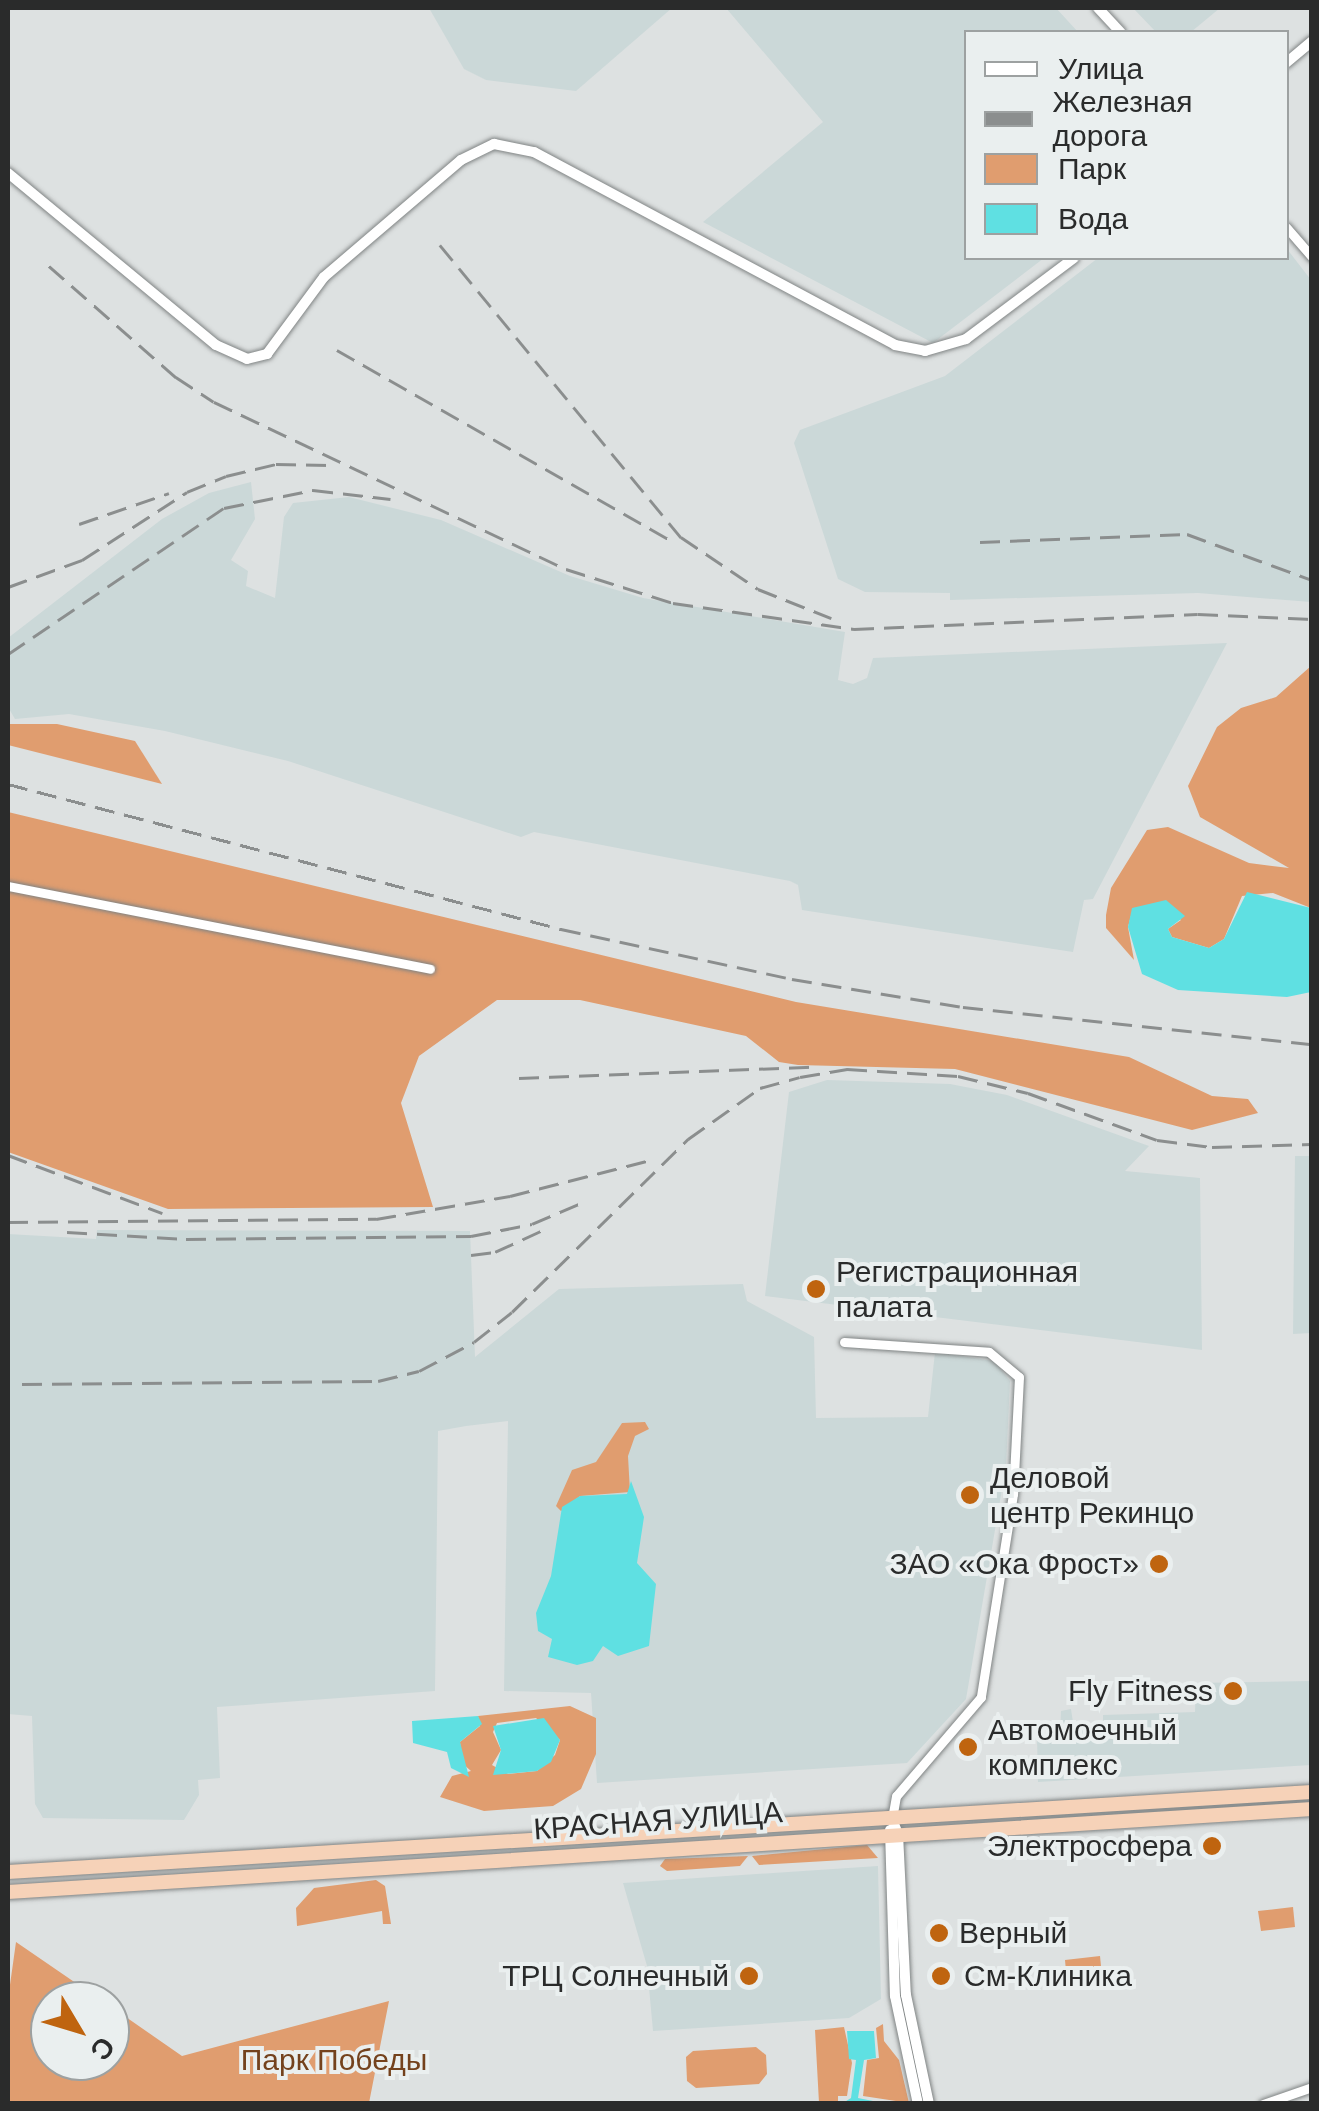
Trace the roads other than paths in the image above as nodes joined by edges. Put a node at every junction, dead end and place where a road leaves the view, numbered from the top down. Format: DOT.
graph roads {
  1 [pos="1098,8"];
  2 [pos="1118,30"];
  3 [pos="1312,41"];
  4 [pos="1289,60"];
  5 [pos="8,172"];
  6 [pos="1289,230"];
  7 [pos="1312,257"];
  8 [pos="1071,260"];
  9 [pos="8,886"];
  10 [pos="430,970"];
  11 [pos="844,1342"];
  12 [pos="1312,1792"];
  13 [pos="1312,1809"];
  14 [pos="893,1829"];
  15 [pos="940,1832"];
  16 [pos="860,1836"];
  17 [pos="894,1858"];
  18 [pos="8,1872"];
  19 [pos="8,1892"];
  20 [pos="1312,2087"];
  21 [pos="918,2104"];
  22 [pos="929,2104"];
  23 [pos="1263,2104"];
  1 -- 2 [label="street"];
  3 -- 4 [label="street"];
  5 -- 8 [label="street"];
  6 -- 7 [label="street"];
  9 -- 10 [label="street"];
  11 -- 14 [label="street"];
  12 -- 14 [label="highway, КРАСНАЯ УЛИЦА"];
  13 -- 15 [label="highway, КРАСНАЯ УЛИЦА"];
  14 -- 15 [label="highway, КРАСНАЯ УЛИЦА"];
  14 -- 16 [label="highway, КРАСНАЯ УЛИЦА"];
  14 -- 17 [label="street"];
  14 -- 18 [label="highway, КРАСНАЯ УЛИЦА"];
  15 -- 17 [label="street"];
  16 -- 17 [label="street"];
  16 -- 19 [label="highway, КРАСНАЯ УЛИЦА"];
  17 -- 21 [label="street"];
  17 -- 22 [label="street"];
  20 -- 23 [label="street"];
}
